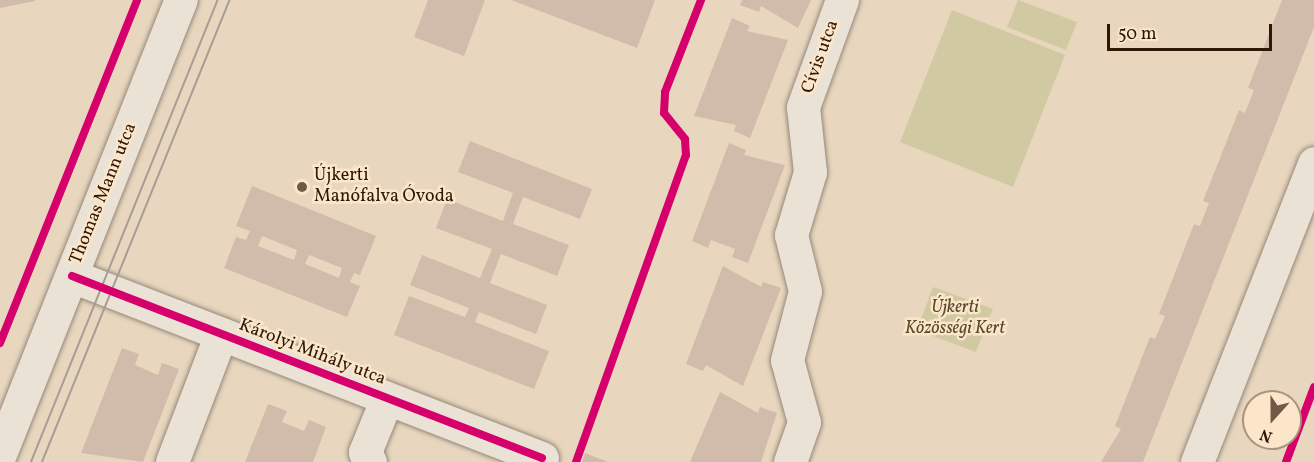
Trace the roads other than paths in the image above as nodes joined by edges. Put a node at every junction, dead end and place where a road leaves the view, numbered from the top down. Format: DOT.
graph roads {
  1 [pos="181,0"];
  2 [pos="842,0"];
  3 [pos="1314,163"];
  4 [pos="72,276"];
  5 [pos="221,334"];
  6 [pos="387,398"];
  7 [pos="0,454"];
  8 [pos="542,458"];
  9 [pos="172,462"];
  10 [pos="370,462"];
  11 [pos="790,462"];
  12 [pos="1197,462"];
  1 -- 4 [label="street, Thomas Mann utca"];
  2 -- 11 [label="street, Cívis utca"];
  3 -- 12 [label="street"];
  4 -- 5 [label="street, Károlyi Mihály utca"];
  4 -- 7 [label="street, Thomas Mann utca"];
  5 -- 6 [label="street, Károlyi Mihály utca"];
  5 -- 9 [label="street"];
  6 -- 8 [label="street, Károlyi Mihály utca"];
  6 -- 10 [label="street"];
}
